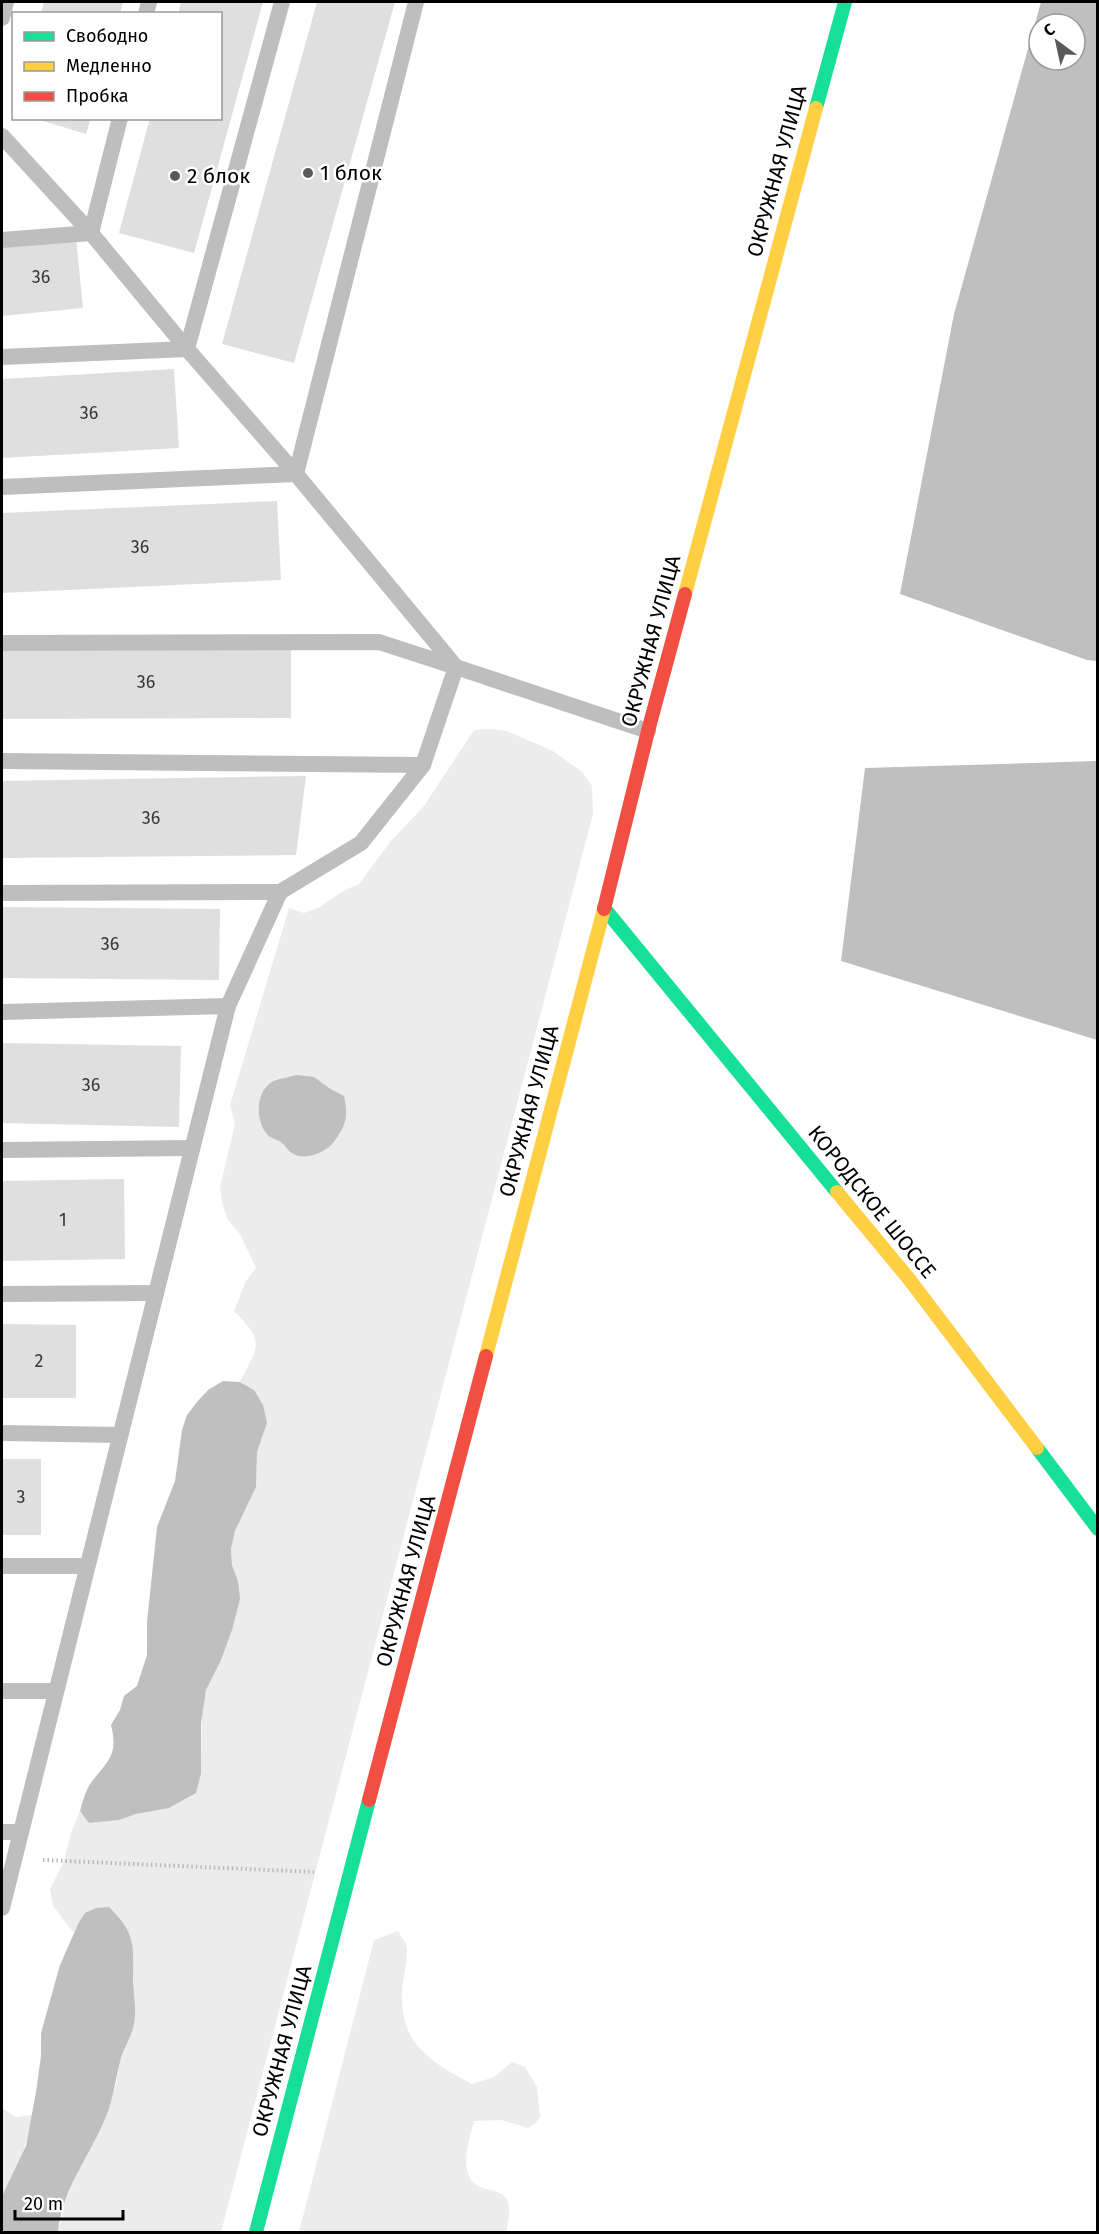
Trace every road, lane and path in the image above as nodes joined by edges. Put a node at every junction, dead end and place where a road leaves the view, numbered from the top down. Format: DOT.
graph roads {
  1 [pos="6,2"];
  2 [pos="282,2"];
  3 [pos="416,2"];
  4 [pos="845,2"];
  5 [pos="2,18"];
  6 [pos="119,120"];
  7 [pos="2,136"];
  8 [pos="90,233"];
  9 [pos="2,240"];
  10 [pos="187,348"];
  11 [pos="2,357"];
  12 [pos="296,474"];
  13 [pos="2,488"];
  14 [pos="2,643"];
  15 [pos="456,667"];
  16 [pos="648,731"];
  17 [pos="2,760"];
  18 [pos="423,765"];
  19 [pos="280,892"];
  20 [pos="2,893"];
  21 [pos="604,908"];
  22 [pos="228,1006"];
  23 [pos="2,1012"];
  24 [pos="192,1148"];
  25 [pos="2,1150"];
  26 [pos="156,1293"];
  27 [pos="2,1294"];
  28 [pos="2,1433"];
  29 [pos="120,1435"];
  30 [pos="1098,1529"];
  31 [pos="2,1566"];
  32 [pos="87,1566"];
  33 [pos="2,1691"];
  34 [pos="56,1691"];
  35 [pos="2,1832"];
  36 [pos="21,1832"];
  37 [pos="14,1858"];
  38 [pos="350,1874"];
  39 [pos="2,1908"];
  40 [pos="256,2232"];
  1 -- 5 [label="lane"];
  2 -- 10 [label="lane"];
  3 -- 12 [label="lane"];
  4 -- 16 [label="main road, ОКРУЖНАЯ УЛИЦА"];
  6 -- 8 [label="lane"];
  7 -- 8 [label="lane"];
  8 -- 9 [label="lane"];
  8 -- 10 [label="lane"];
  10 -- 11 [label="lane"];
  10 -- 12 [label="lane"];
  12 -- 13 [label="lane"];
  12 -- 15 [label="lane"];
  14 -- 15 [label="lane"];
  15 -- 16 [label="lane"];
  15 -- 18 [label="lane"];
  16 -- 21 [label="main road, ОКРУЖНАЯ УЛИЦА"];
  17 -- 18 [label="lane"];
  18 -- 19 [label="lane"];
  19 -- 20 [label="lane"];
  19 -- 22 [label="lane"];
  21 -- 30 [label="main road, КОРОДСКОЕ ШОССЕ"];
  21 -- 38 [label="main road, ОКРУЖНАЯ УЛИЦА"];
  22 -- 23 [label="lane"];
  22 -- 24 [label="lane"];
  24 -- 25 [label="lane"];
  24 -- 26 [label="lane"];
  26 -- 27 [label="lane"];
  26 -- 29 [label="lane"];
  28 -- 29 [label="lane"];
  29 -- 32 [label="lane"];
  31 -- 32 [label="lane"];
  32 -- 34 [label="lane"];
  33 -- 34 [label="lane"];
  34 -- 36 [label="lane"];
  35 -- 36 [label="lane"];
  36 -- 37 [label="lane"];
  37 -- 38 [label="path"];
  37 -- 39 [label="lane"];
  38 -- 40 [label="main road, ОКРУЖНАЯ УЛИЦА"];
}
